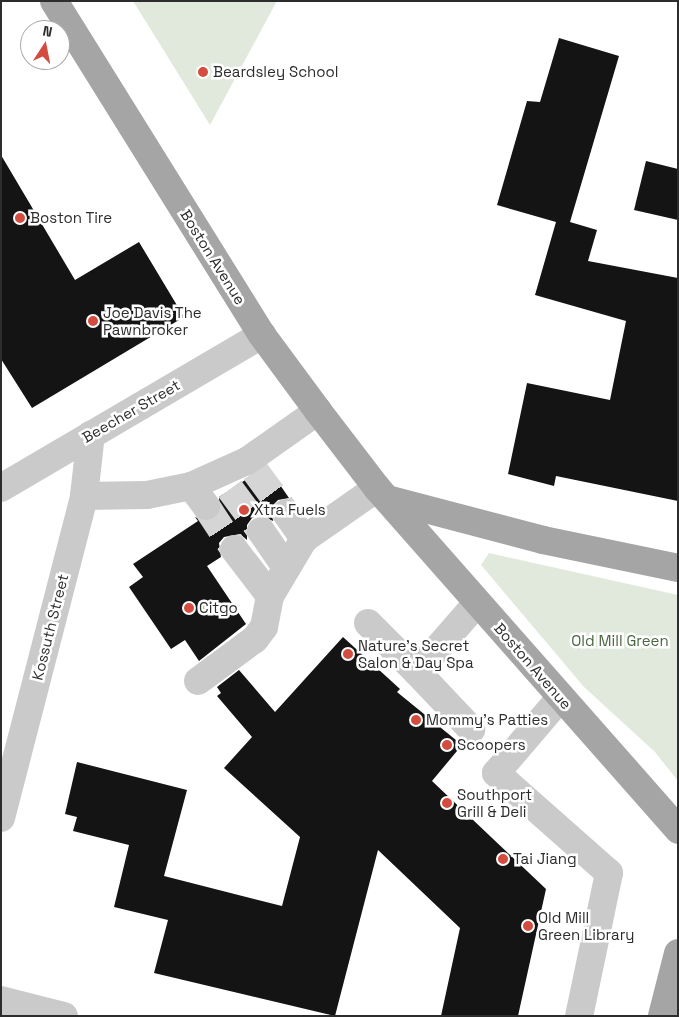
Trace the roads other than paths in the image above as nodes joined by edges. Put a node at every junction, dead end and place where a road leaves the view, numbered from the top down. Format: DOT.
graph roads {
  1 [pos="54,1"];
  2 [pos="262,335"];
  3 [pos="318,411"];
  4 [pos="91,434"];
  5 [pos="1,488"];
  6 [pos="384,494"];
  7 [pos="84,496"];
  8 [pos="286,513"];
  9 [pos="260,531"];
  10 [pos="304,539"];
  11 [pos="234,548"];
  12 [pos="285,566"];
  13 [pos="678,568"];
  14 [pos="270,596"];
  15 [pos="477,603"];
  16 [pos="368,623"];
  17 [pos="417,672"];
  18 [pos="198,681"];
  19 [pos="561,697"];
  20 [pos="471,729"];
  21 [pos="1,818"];
  22 [pos="678,830"];
  23 [pos="678,953"];
  24 [pos="1,1000"];
  25 [pos="64,1016"];
  26 [pos="579,1016"];
  27 [pos="662,1016"];
  1 -- 2 [label="main road, Boston Avenue"];
  2 -- 3 [label="main road, Boston Avenue"];
  2 -- 4 [label="street, Beecher Street"];
  3 -- 6 [label="main road, Boston Avenue"];
  3 -- 7 [label="street"];
  4 -- 5 [label="street, Beecher Street"];
  4 -- 7 [label="street, Kossuth Street"];
  6 -- 10 [label="street"];
  6 -- 13 [label="main road"];
  6 -- 15 [label="main road, Boston Avenue"];
  7 -- 21 [label="street, Kossuth Street"];
  8 -- 10 [label="street"];
  9 -- 12 [label="street"];
  10 -- 12 [label="street"];
  11 -- 14 [label="street"];
  12 -- 14 [label="street"];
  14 -- 18 [label="street"];
  15 -- 17 [label="street"];
  15 -- 19 [label="main road, Boston Avenue"];
  16 -- 17 [label="street"];
  17 -- 20 [label="street"];
  19 -- 22 [label="main road, Boston Avenue"];
  19 -- 26 [label="street"];
  23 -- 27 [label="main road"];
  24 -- 25 [label="street"];
}
